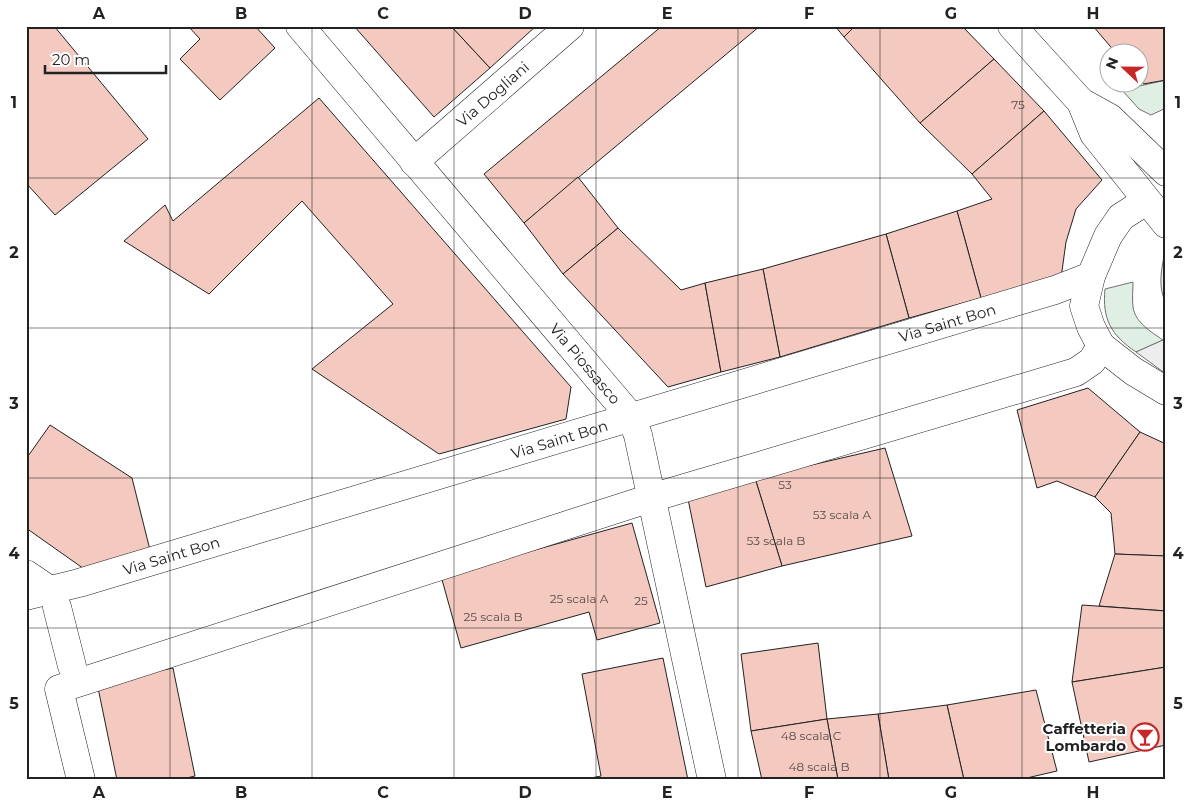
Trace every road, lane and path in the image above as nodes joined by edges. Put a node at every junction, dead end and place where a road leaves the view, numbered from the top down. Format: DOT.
graph roads {
  1 [pos="300,26"];
  2 [pos="570,26"];
  3 [pos="1012,26"];
  4 [pos="1081,102"];
  5 [pos="414,162"];
  6 [pos="1166,172"];
  7 [pos="1156,200"];
  8 [pos="1166,224"];
  9 [pos="1091,276"];
  10 [pos="1101,346"];
  11 [pos="1166,391"];
  12 [pos="635,426"];
  13 [pos="650,489"];
  14 [pos="26,574"];
  15 [pos="45,598"];
  16 [pos="66,677"];
  17 [pos="81,780"];
  18 [pos="712,780"];
  1 -- 5 [label="street, Via Piossasco"];
  2 -- 5 [label="street, Via Dogliani"];
  3 -- 4 [label="street"];
  4 -- 6 [label="street"];
  4 -- 7 [label="street"];
  5 -- 12 [label="street, Via Piossasco"];
  7 -- 8 [label="street"];
  7 -- 9 [label="street"];
  9 -- 10 [label="street"];
  9 -- 12 [label="street, Via Saint Bon"];
  10 -- 11 [label="street"];
  10 -- 13 [label="street"];
  12 -- 13 [label="street, Via Piossasco"];
  12 -- 15 [label="street, Via Saint Bon"];
  13 -- 16 [label="street"];
  13 -- 18 [label="street, Via Piossasco"];
  14 -- 15 [label="street"];
  15 -- 16 [label="street"];
  16 -- 17 [label="street"];
}
